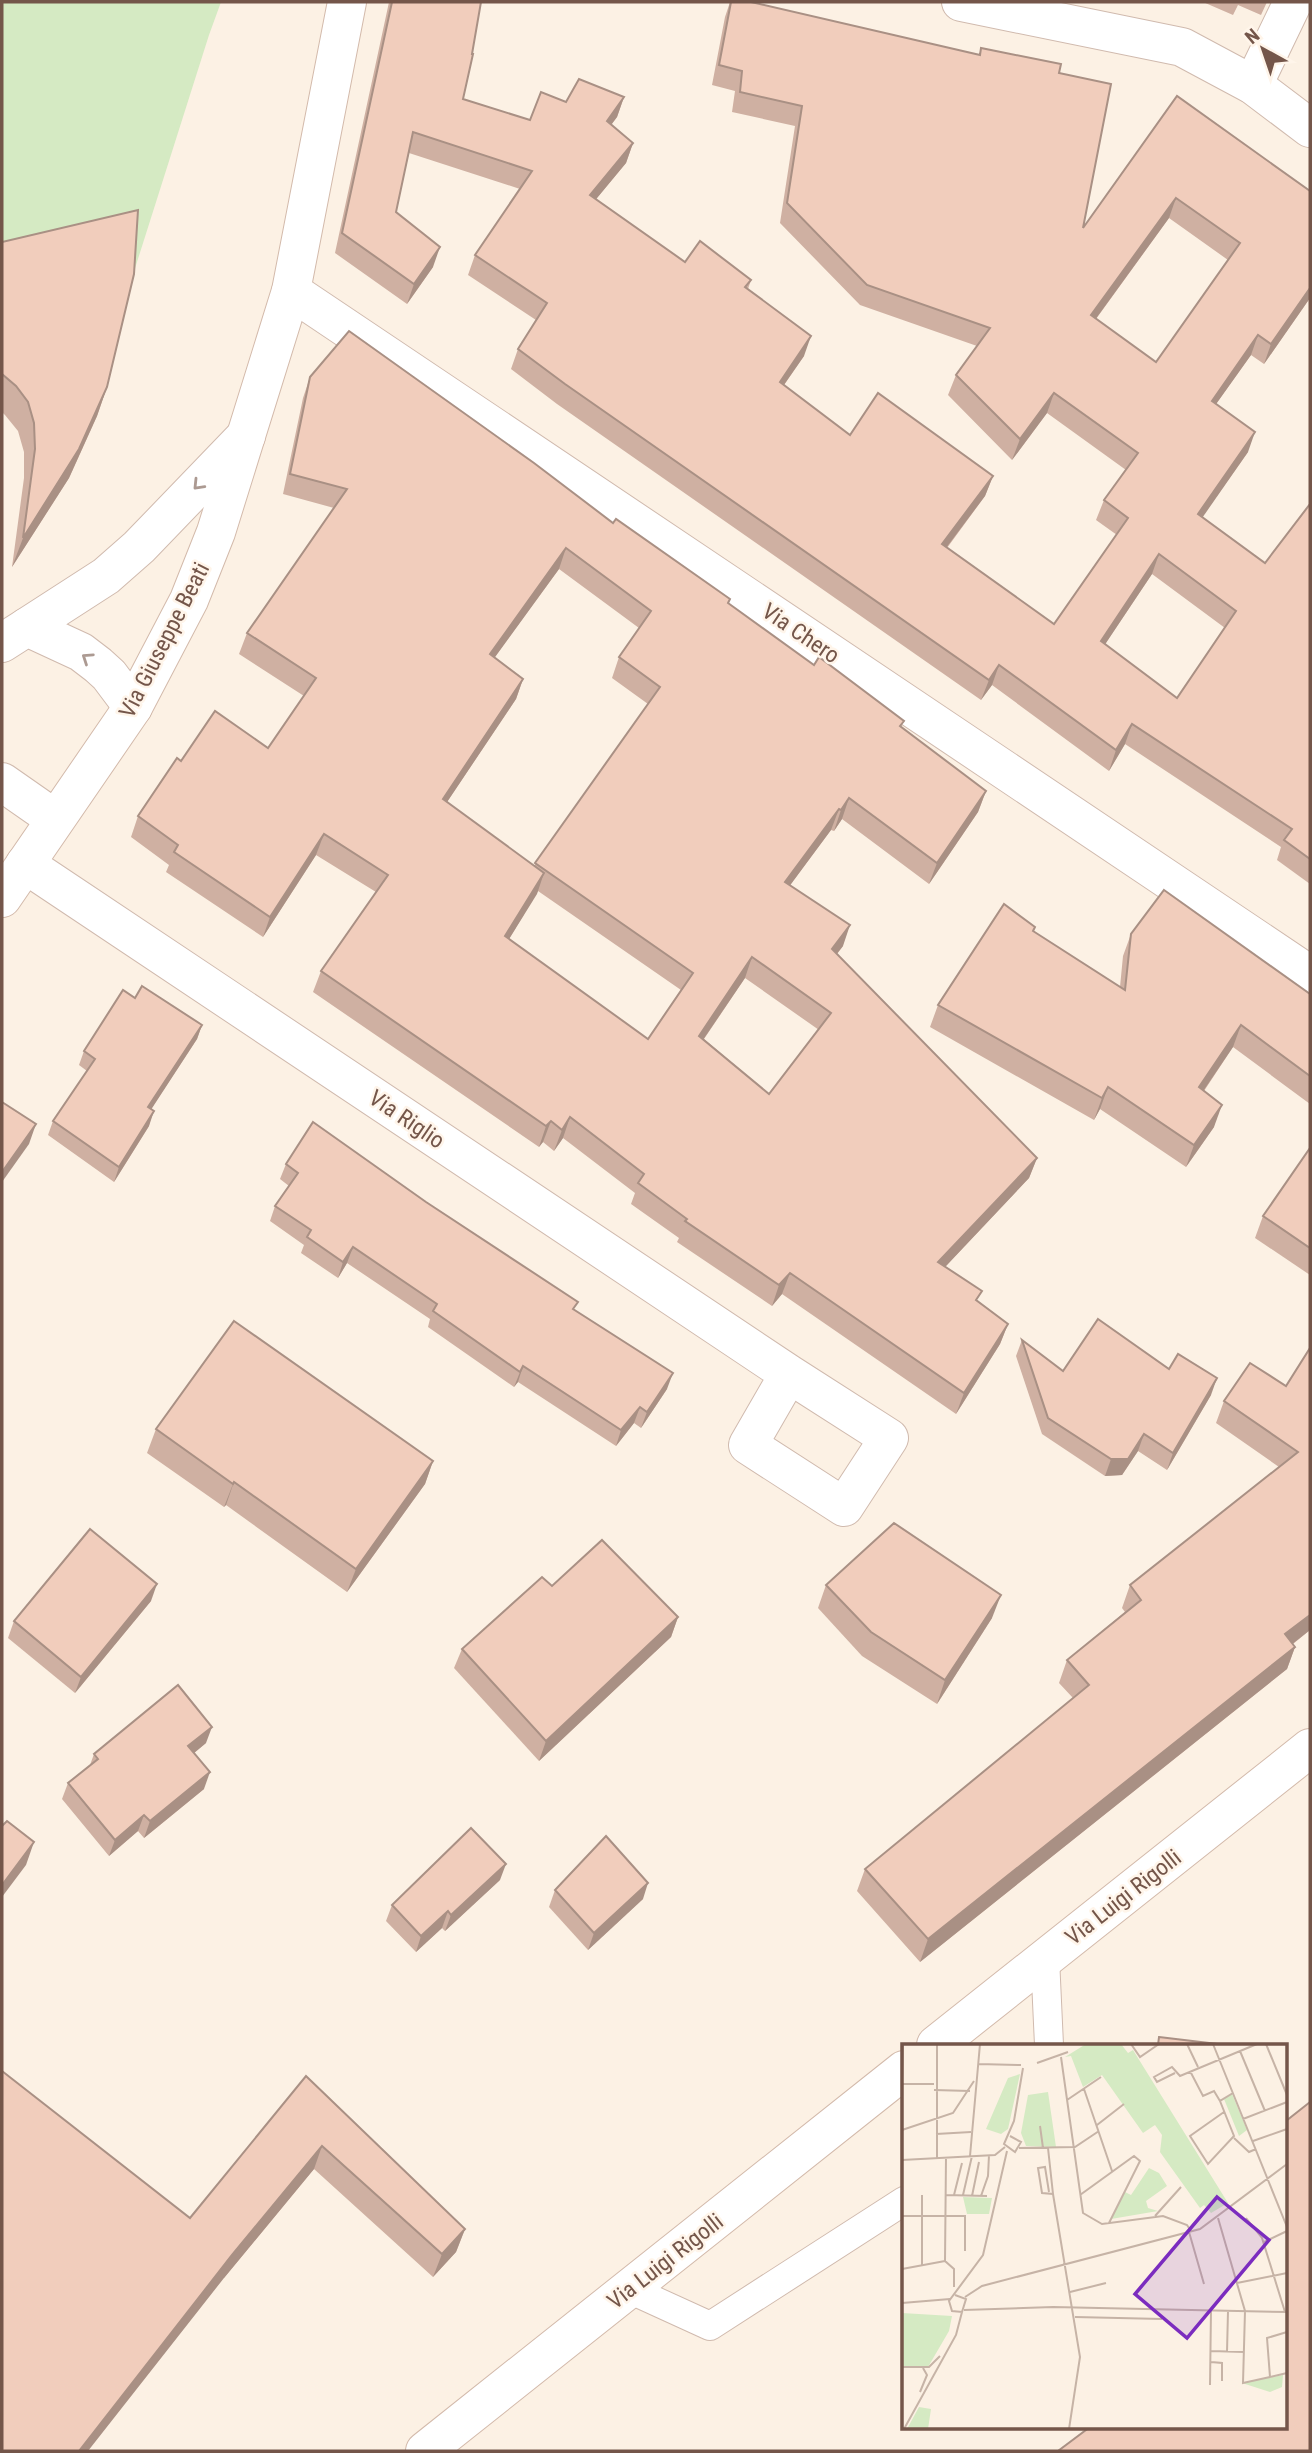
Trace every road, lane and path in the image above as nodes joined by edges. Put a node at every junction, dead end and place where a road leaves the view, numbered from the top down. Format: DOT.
graph roads {
  1 [pos="347,2"];
  2 [pos="961,2"];
  3 [pos="1293,2"];
  4 [pos="1253,85"];
  5 [pos="1310,128"];
  6 [pos="292,291"];
  7 [pos="246,436"];
  8 [pos="14,635"];
  9 [pos="133,707"];
  10 [pos="2,782"];
  11 [pos="55,819"];
  12 [pos="25,864"];
  13 [pos="2,898"];
  14 [pos="1310,975"];
  15 [pos="789,1374"];
  16 [pos="1310,1748"];
  17 [pos="1045,1958"];
  18 [pos="937,2044"];
  19 [pos="1049,2044"];
  20 [pos="902,2072"];
  21 [pos="902,2202"];
  22 [pos="629,2289"];
  23 [pos="425,2451"];
  1 -- 6 [label="street, Via Giuseppe Beati"];
  2 -- 4 [label="street"];
  3 -- 4 [label="street"];
  4 -- 5 [label="street"];
  6 -- 7 [label="street, Via Giuseppe Beati"];
  6 -- 14 [label="street, Via Chero"];
  7 -- 8 [label="street, Via Giuseppe Beati, one-way"];
  7 -- 9 [label="street, Via Giuseppe Beati"];
  9 -- 8 [label="street, one-way"];
  9 -- 11 [label="street, Via Giuseppe Beati"];
  10 -- 11 [label="street"];
  11 -- 12 [label="street, Via Giuseppe Beati"];
  12 -- 13 [label="street, Via Giuseppe Beati"];
  12 -- 15 [label="street, Via Riglio"];
  16 -- 17 [label="street, Via Luigi Rigolli"];
  17 -- 18 [label="street, Via Luigi Rigolli"];
  17 -- 19 [label="lane"];
  20 -- 22 [label="street, Via Luigi Rigolli"];
  21 -- 22 [label="lane"];
  22 -- 23 [label="street, Via Luigi Rigolli"];
}
